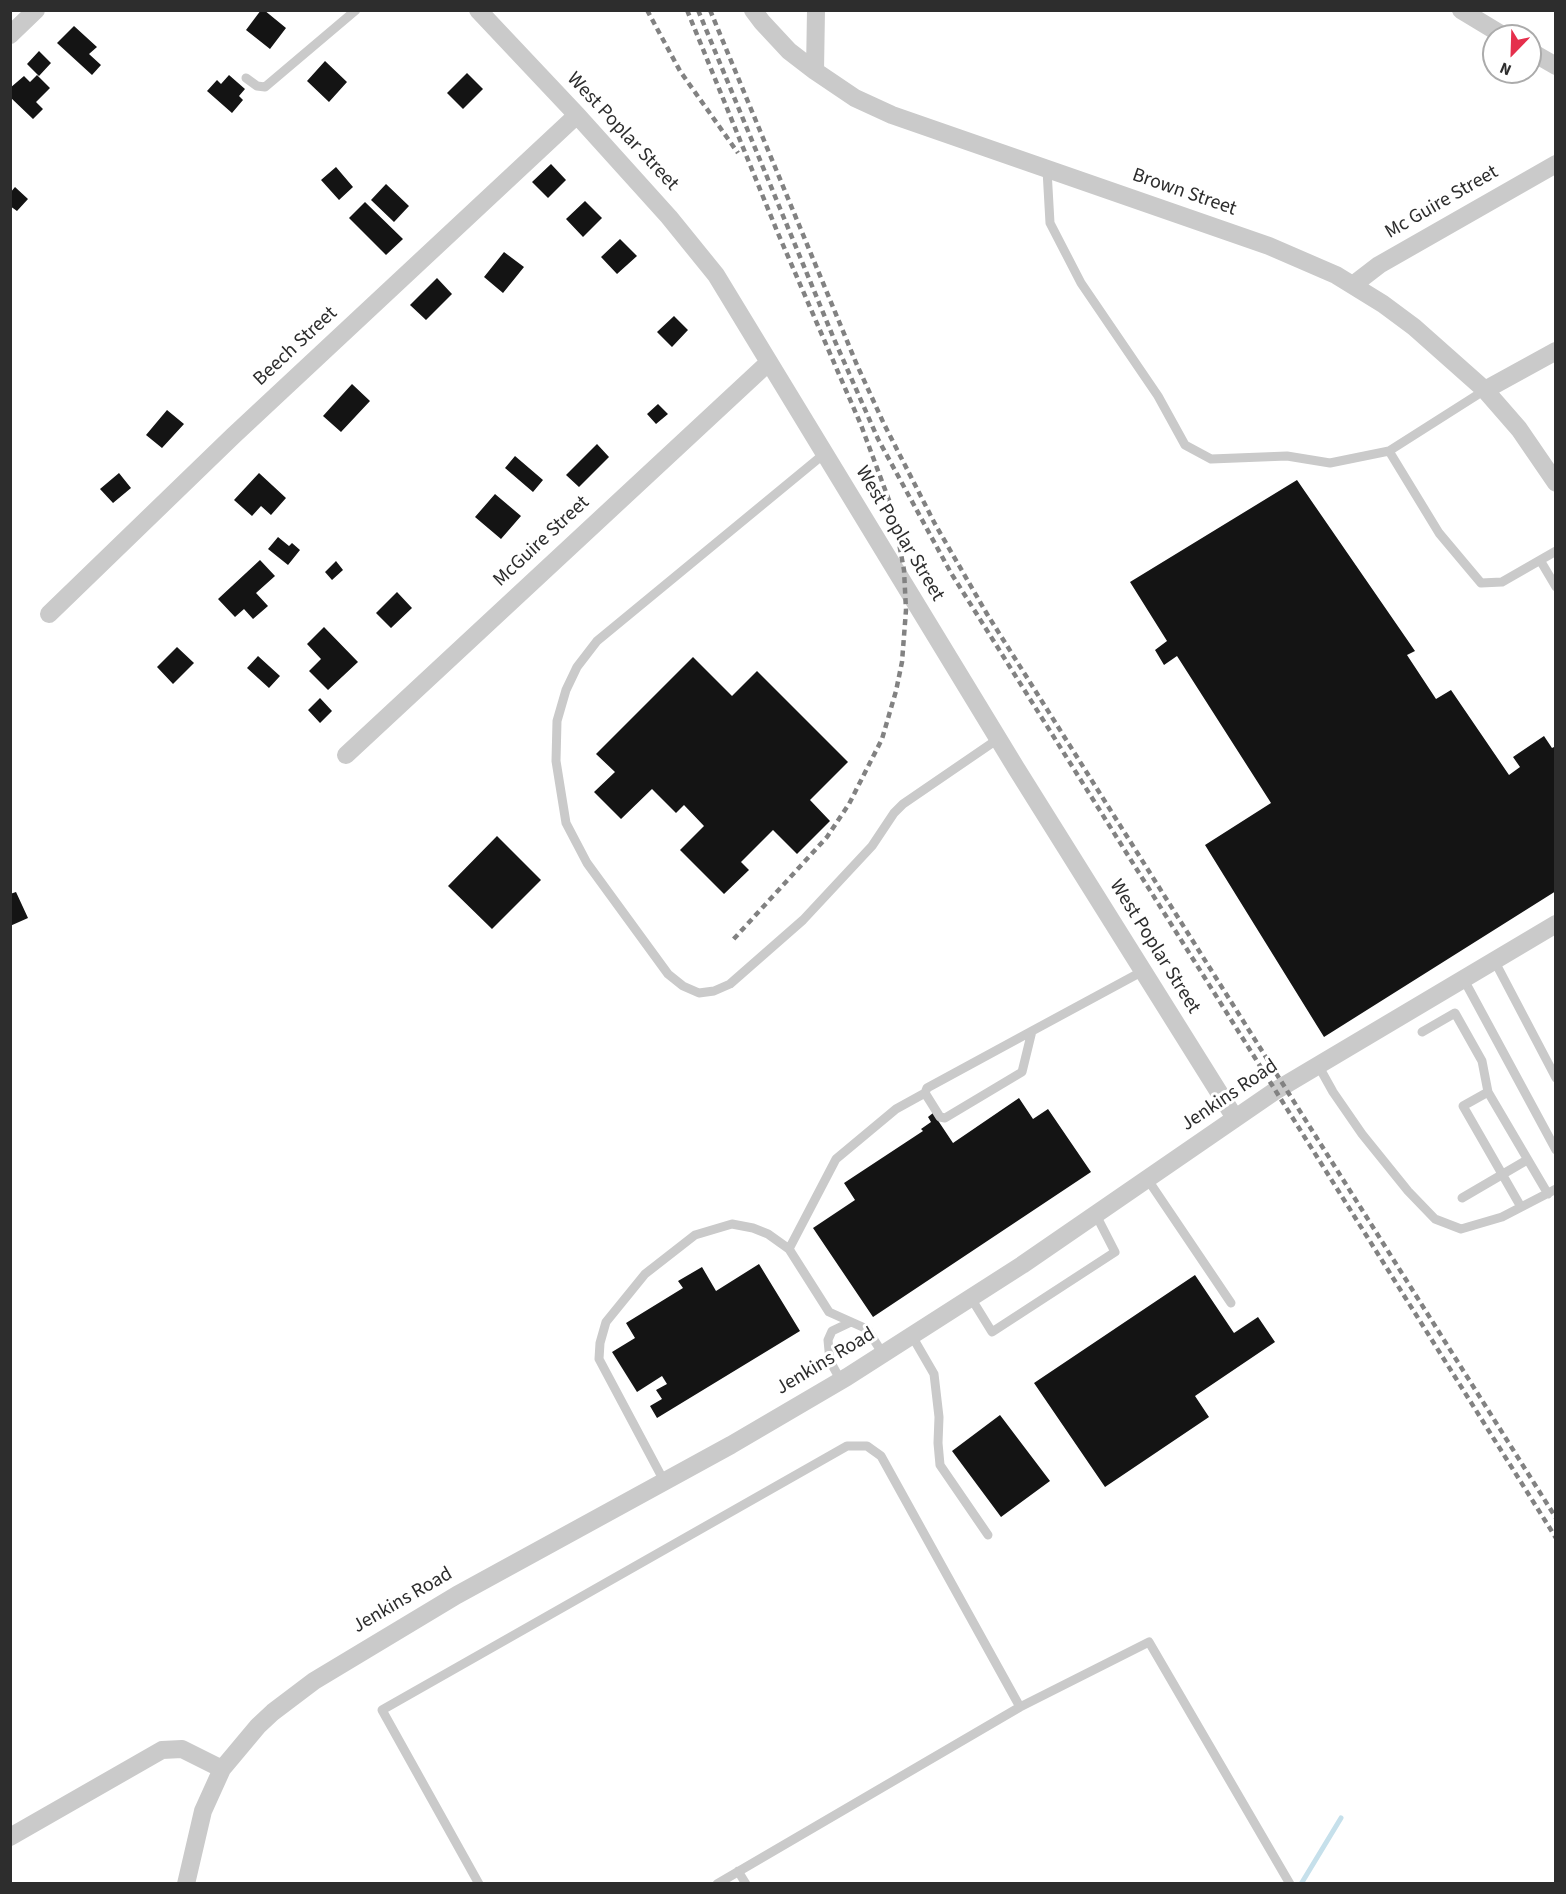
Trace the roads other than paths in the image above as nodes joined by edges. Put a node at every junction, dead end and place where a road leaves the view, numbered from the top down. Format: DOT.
graph roads {
  1 [pos="36,10"];
  2 [pos="356,10"];
  3 [pos="478,10"];
  4 [pos="753,10"];
  5 [pos="816,10"];
  6 [pos="1461,10"];
  7 [pos="1484,24"];
  8 [pos="10,34"];
  9 [pos="1542,58"];
  10 [pos="1556,66"];
  11 [pos="814,71"];
  12 [pos="246,78"];
  13 [pos="577,115"];
  14 [pos="1556,164"];
  15 [pos="1047,170"];
  16 [pos="1353,285"];
  17 [pos="1556,351"];
  18 [pos="768,363"];
  19 [pos="1485,390"];
  20 [pos="1389,451"];
  21 [pos="824,454"];
  22 [pos="1556,483"];
  23 [pos="1556,551"];
  24 [pos="1540,560"];
  25 [pos="1556,586"];
  26 [pos="49,614"];
  27 [pos="998,739"];
  28 [pos="346,754"];
  29 [pos="1554,929"];
  30 [pos="1494,960"];
  31 [pos="1143,971"];
  32 [pos="1463,978"];
  33 [pos="1032,1031"];
  34 [pos="1422,1032"];
  35 [pos="1318,1065"];
  36 [pos="1556,1078"];
  37 [pos="1488,1092"];
  38 [pos="925,1093"];
  39 [pos="1235,1118"];
  40 [pos="1556,1150"];
  41 [pos="1527,1160"];
  42 [pos="1502,1174"];
  43 [pos="1148,1180"];
  44 [pos="1552,1192"];
  45 [pos="1462,1198"];
  46 [pos="1521,1207"];
  47 [pos="1096,1215"];
  48 [pos="789,1249"];
  49 [pos="971,1298"];
  50 [pos="1231,1303"];
  51 [pos="851,1322"];
  52 [pos="912,1336"];
  53 [pos="883,1354"];
  54 [pos="841,1381"];
  55 [pos="664,1481"];
  56 [pos="988,1535"];
  57 [pos="1020,1707"];
  58 [pos="222,1768"];
  59 [pos="10,1837"];
  60 [pos="738,1871"];
  61 [pos="186,1884"];
  62 [pos="479,1884"];
  63 [pos="717,1884"];
  64 [pos="746,1884"];
  65 [pos="1290,1884"];
  1 -- 8 [label="street"];
  2 -- 12 [label="lane"];
  3 -- 13 [label="street, West Poplar Street"];
  4 -- 11 [label="street, Brown Street"];
  5 -- 11 [label="street"];
  6 -- 7 [label="street"];
  9 -- 10 [label="street"];
  11 -- 15 [label="street, Brown Street"];
  13 -- 18 [label="street, West Poplar Street"];
  13 -- 26 [label="street, Beech Street"];
  14 -- 16 [label="street, Mc Guire Street"];
  15 -- 16 [label="street, Brown Street"];
  15 -- 20 [label="lane"];
  16 -- 19 [label="street, Brown Street"];
  17 -- 19 [label="street"];
  18 -- 21 [label="street, West Poplar Street"];
  18 -- 28 [label="street, McGuire Street"];
  19 -- 20 [label="lane"];
  19 -- 22 [label="street, Brown Street"];
  20 -- 24 [label="lane"];
  21 -- 27 [label="street, West Poplar Street"];
  21 -- 27 [label="lane"];
  23 -- 24 [label="lane"];
  24 -- 25 [label="lane"];
  27 -- 31 [label="street, West Poplar Street"];
  29 -- 30 [label="street, Jenkins Road"];
  30 -- 32 [label="street, Jenkins Road"];
  30 -- 36 [label="lane"];
  31 -- 33 [label="lane"];
  31 -- 39 [label="street, West Poplar Street"];
  32 -- 35 [label="street, Jenkins Road"];
  32 -- 40 [label="lane"];
  33 -- 38 [label="lane"];
  33 -- 38 [label="lane"];
  34 -- 37 [label="lane"];
  35 -- 39 [label="street, Jenkins Road"];
  35 -- 46 [label="lane"];
  37 -- 41 [label="lane"];
  37 -- 42 [label="lane"];
  38 -- 48 [label="lane"];
  39 -- 43 [label="street, Jenkins Road"];
  41 -- 42 [label="lane"];
  41 -- 44 [label="lane"];
  42 -- 45 [label="lane"];
  42 -- 46 [label="lane"];
  43 -- 47 [label="street, Jenkins Road"];
  43 -- 50 [label="lane"];
  44 -- 46 [label="lane"];
  47 -- 49 [label="street, Jenkins Road"];
  47 -- 49 [label="lane"];
  48 -- 51 [label="lane"];
  48 -- 55 [label="lane"];
  49 -- 52 [label="street, Jenkins Road"];
  51 -- 53 [label="lane"];
  51 -- 54 [label="lane"];
  52 -- 53 [label="street, Jenkins Road"];
  52 -- 56 [label="lane"];
  53 -- 54 [label="street, Jenkins Road"];
  54 -- 55 [label="street, Jenkins Road"];
  55 -- 58 [label="street, Jenkins Road"];
  57 -- 60 [label="lane"];
  57 -- 62 [label="lane"];
  57 -- 65 [label="lane"];
  58 -- 59 [label="street"];
  58 -- 61 [label="street, Jenkins Road"];
  60 -- 63 [label="lane"];
  60 -- 64 [label="lane"];
}
